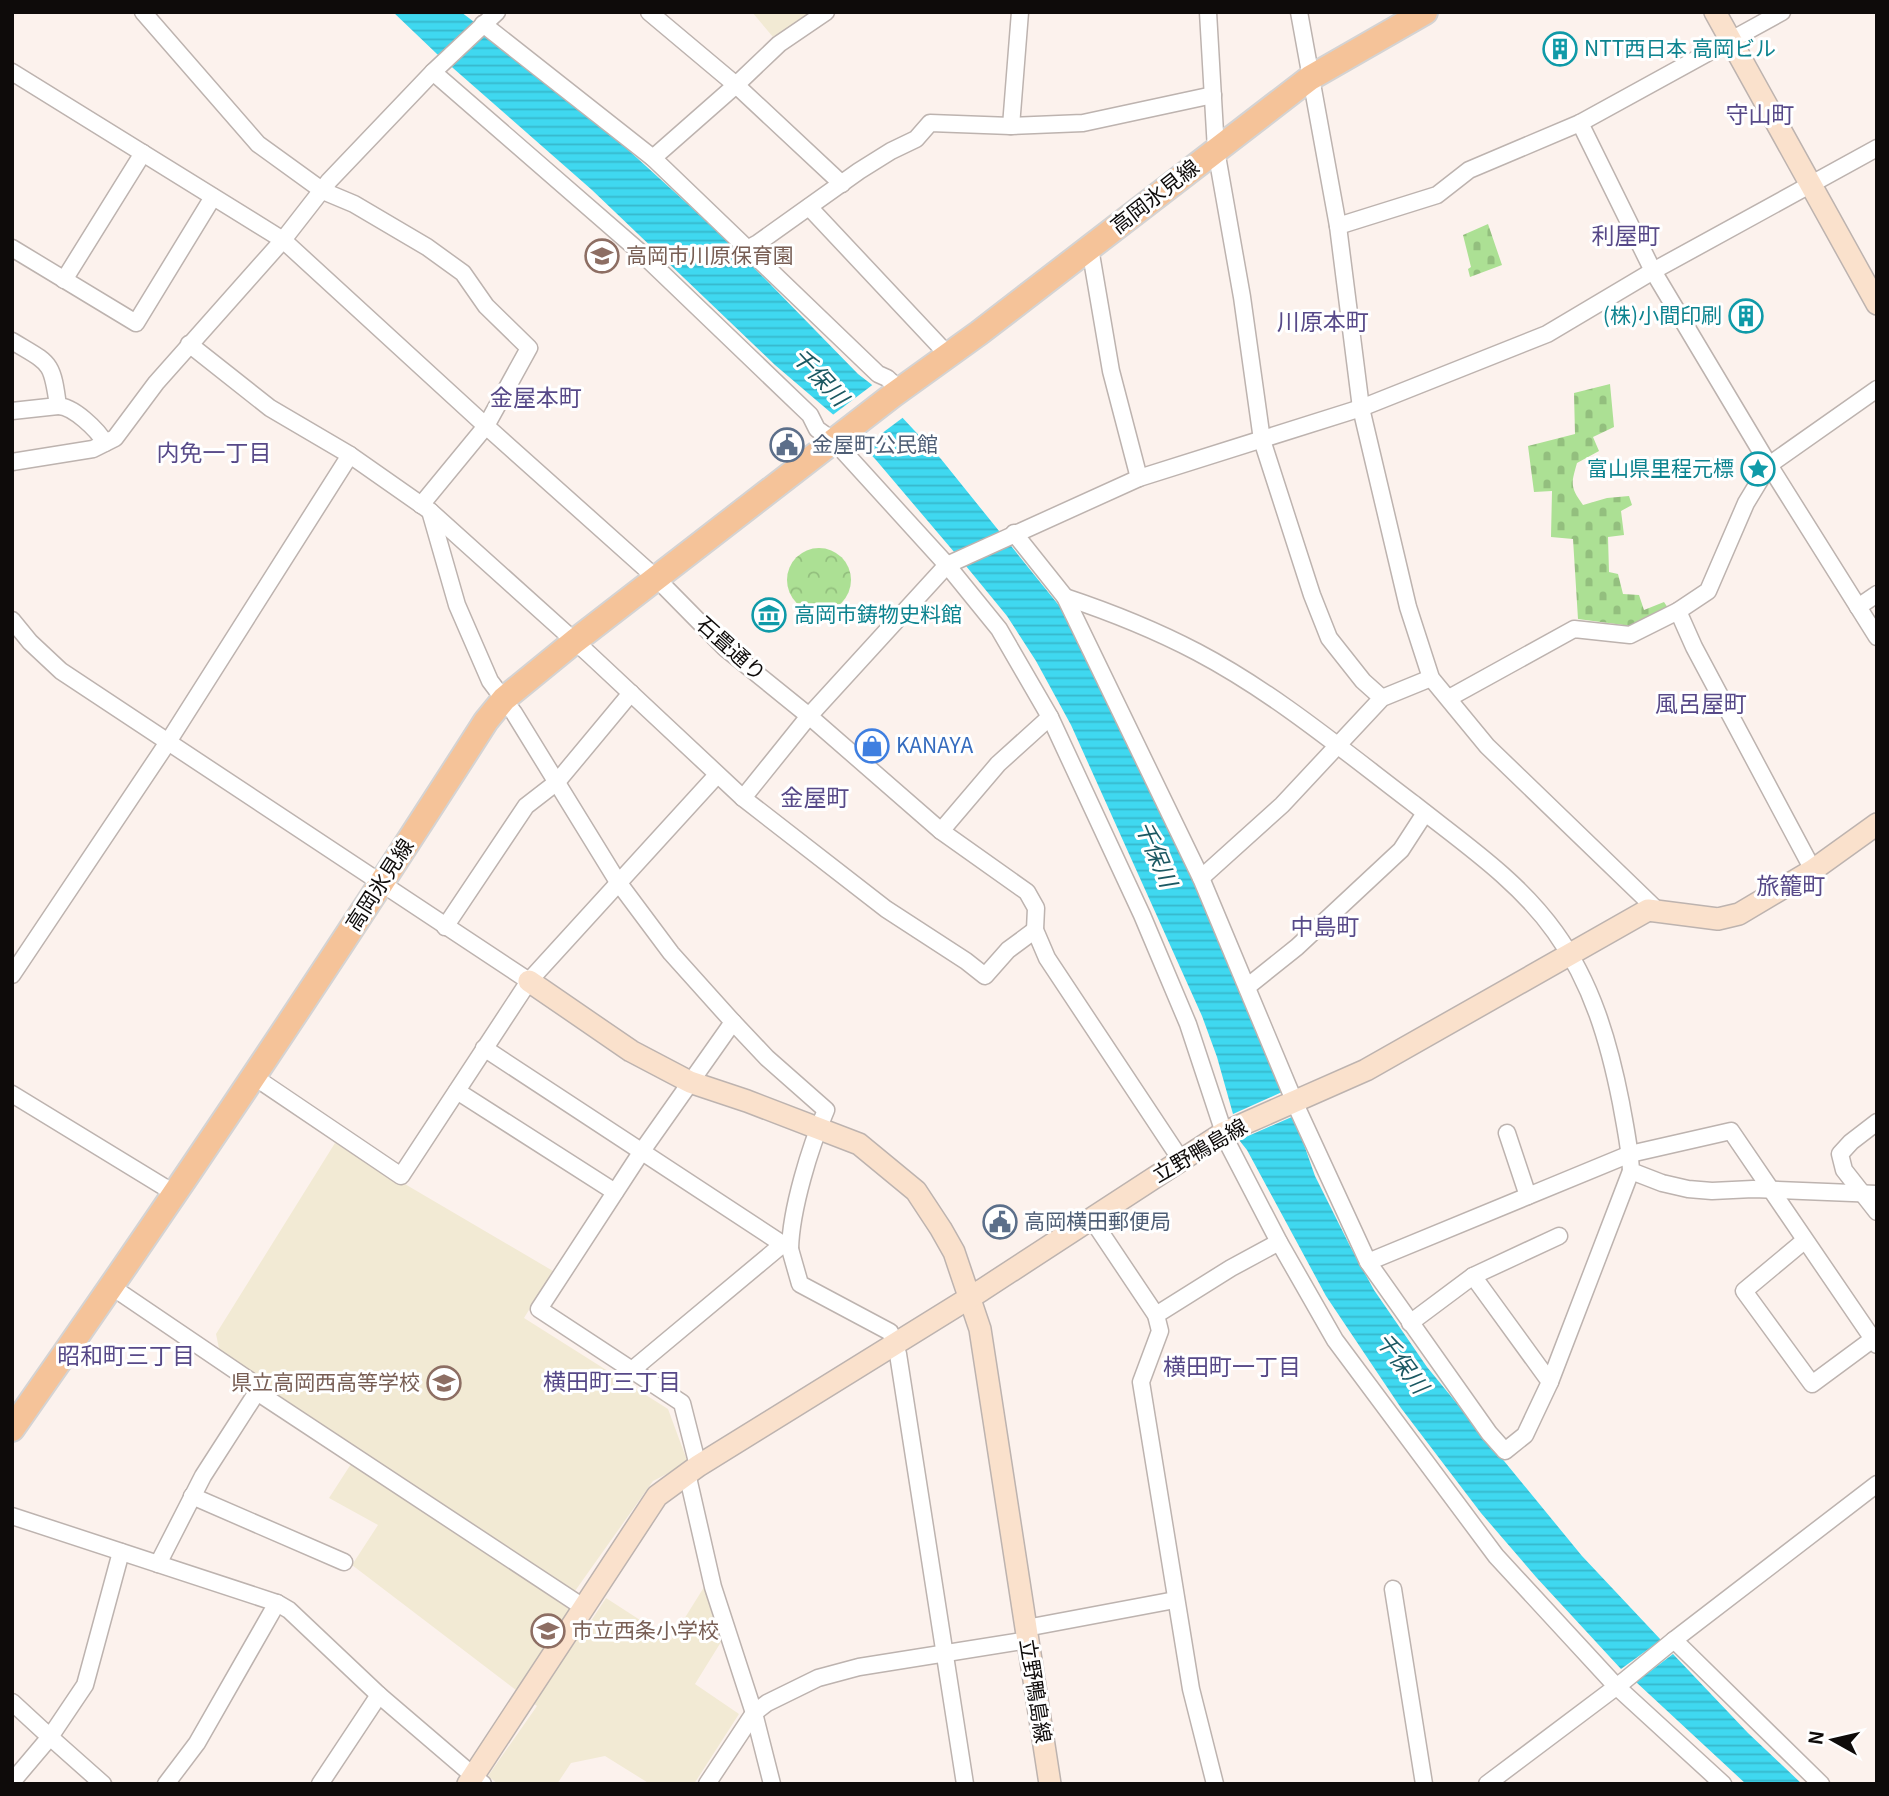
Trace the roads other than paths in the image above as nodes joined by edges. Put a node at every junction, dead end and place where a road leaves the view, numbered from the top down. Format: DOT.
graph roads {
  1 [pos="143,12"];
  2 [pos="497,12"];
  3 [pos="649,12"];
  4 [pos="826,12"];
  5 [pos="1020,12"];
  6 [pos="1208,12"];
  7 [pos="1299,12"];
  8 [pos="1425,12"];
  9 [pos="1716,12"];
  10 [pos="1782,12"];
  11 [pos="483,24"];
  12 [pos="1730,40"];
  13 [pos="435,70"];
  14 [pos="12,72"];
  15 [pos="1310,78"];
  16 [pos="736,85"];
  17 [pos="1213,94"];
  18 [pos="1580,123"];
  19 [pos="1011,126"];
  20 [pos="1877,148"];
  21 [pos="1216,150"];
  22 [pos="143,153"];
  23 [pos="653,158"];
  24 [pos="842,184"];
  25 [pos="1809,184"];
  26 [pos="323,191"];
  27 [pos="214,197"];
  28 [pos="809,207"];
  29 [pos="1338,226"];
  30 [pos="283,240"];
  31 [pos="12,248"];
  32 [pos="747,248"];
  33 [pos="1090,248"];
  34 [pos="1653,271"];
  35 [pos="64,280"];
  36 [pos="1877,304"];
  37 [pos="12,341"];
  38 [pos="189,344"];
  39 [pos="948,355"];
  40 [pos="1877,389"];
  41 [pos="897,392"];
  42 [pos="58,406"];
  43 [pos="1360,408"];
  44 [pos="12,411"];
  45 [pos="486,426"];
  46 [pos="840,438"];
  47 [pos="1262,440"];
  48 [pos="106,443"];
  49 [pos="349,455"];
  50 [pos="12,462"];
  51 [pos="1769,465"];
  52 [pos="1139,478"];
  53 [pos="426,508"];
  54 [pos="1011,535"];
  55 [pos="950,564"];
  56 [pos="656,578"];
  57 [pos="1877,594"];
  58 [pos="1065,597"];
  59 [pos="1858,607"];
  60 [pos="1678,611"];
  61 [pos="12,620"];
  62 [pos="1877,636"];
  63 [pos="575,641"];
  64 [pos="1431,678"];
  65 [pos="631,693"];
  66 [pos="1381,698"];
  67 [pos="1449,698"];
  68 [pos="504,699"];
  69 [pos="809,716"];
  70 [pos="1050,717"];
  71 [pos="168,743"];
  72 [pos="1337,746"];
  73 [pos="717,775"];
  74 [pos="557,782"];
  75 [pos="743,798"];
  76 [pos="1425,813"];
  77 [pos="1877,824"];
  78 [pos="941,831"];
  79 [pos="1813,870"];
  80 [pos="1201,878"];
  81 [pos="618,882"];
  82 [pos="381,884"];
  83 [pos="1657,910"];
  84 [pos="445,927"];
  85 [pos="1035,929"];
  86 [pos="1570,955"];
  87 [pos="12,975"];
  88 [pos="529,981"];
  89 [pos="1248,987"];
  90 [pos="733,1022"];
  91 [pos="484,1048"];
  92 [pos="253,1076"];
  93 [pos="690,1082"];
  94 [pos="457,1091"];
  95 [pos="12,1094"];
  96 [pos="1292,1102"];
  97 [pos="1877,1122"];
  98 [pos="818,1128"];
  99 [pos="1226,1132"];
  100 [pos="1507,1133"];
  101 [pos="642,1151"];
  102 [pos="1630,1154"];
  103 [pos="1181,1160"];
  104 [pos="1631,1171"];
  105 [pos="1769,1190"];
  106 [pos="615,1192"];
  107 [pos="174,1193"];
  108 [pos="1870,1194"];
  109 [pos="1528,1196"];
  110 [pos="1877,1212"];
  111 [pos="1091,1218"];
  112 [pos="1559,1236"];
  113 [pos="1804,1241"];
  114 [pos="1279,1242"];
  115 [pos="786,1246"];
  116 [pos="1368,1262"];
  117 [pos="1473,1276"];
  118 [pos="112,1287"];
  119 [pos="970,1298"];
  120 [pos="1156,1315"];
  121 [pos="1410,1323"];
  122 [pos="1875,1342"];
  123 [pos="894,1343"];
  124 [pos="632,1370"];
  125 [pos="1550,1382"];
  126 [pos="257,1392"];
  127 [pos="12,1429"];
  128 [pos="692,1470"];
  129 [pos="1877,1484"];
  130 [pos="192,1496"];
  131 [pos="12,1516"];
  132 [pos="121,1552"];
  133 [pos="344,1562"];
  134 [pos="158,1564"];
  135 [pos="1393,1589"];
  136 [pos="1175,1600"];
  137 [pos="277,1603"];
  138 [pos="583,1607"];
  139 [pos="1027,1634"];
  140 [pos="1671,1642"];
  141 [pos="944,1652"];
  142 [pos="1620,1684"];
  143 [pos="379,1695"];
  144 [pos="12,1702"];
  145 [pos="754,1713"];
  146 [pos="50,1737"];
  147 [pos="475,1781"];
  148 [pos="12,1782"];
  149 [pos="103,1784"];
  150 [pos="166,1784"];
  151 [pos="320,1784"];
  152 [pos="707,1784"];
  153 [pos="772,1784"];
  154 [pos="965,1784"];
  155 [pos="1049,1784"];
  156 [pos="1215,1784"];
  157 [pos="1424,1784"];
  158 [pos="1487,1784"];
  159 [pos="1723,1784"];
  160 [pos="1821,1784"];
  1 -- 26 [label="street"];
  2 -- 11 [label="street"];
  3 -- 16 [label="street"];
  4 -- 16 [label="street"];
  5 -- 19 [label="street"];
  6 -- 17 [label="street"];
  7 -- 15 [label="street"];
  8 -- 15 [label="main road, 高岡氷見線"];
  9 -- 12 [label="street"];
  10 -- 12 [label="street"];
  11 -- 13 [label="street"];
  11 -- 23 [label="street"];
  12 -- 18 [label="street"];
  12 -- 25 [label="street"];
  13 -- 26 [label="street"];
  13 -- 46 [label="street"];
  14 -- 22 [label="street, 石畳通り"];
  15 -- 21 [label="main road, 高岡氷見線"];
  15 -- 29 [label="street"];
  16 -- 23 [label="street"];
  16 -- 24 [label="street"];
  17 -- 19 [label="street"];
  17 -- 21 [label="street"];
  18 -- 29 [label="street"];
  18 -- 34 [label="street"];
  19 -- 24 [label="street"];
  20 -- 25 [label="street"];
  21 -- 33 [label="main road, 高岡氷見線"];
  21 -- 47 [label="street"];
  22 -- 27 [label="street, 石畳通り"];
  22 -- 35 [label="street"];
  23 -- 32 [label="street"];
  24 -- 28 [label="street"];
  25 -- 34 [label="street"];
  25 -- 36 [label="street"];
  26 -- 30 [label="street"];
  26 -- 45 [label="street"];
  27 -- 30 [label="street, 石畳通り"];
  27 -- 35 [label="street"];
  28 -- 32 [label="street"];
  28 -- 39 [label="street"];
  29 -- 43 [label="street"];
  30 -- 38 [label="street"];
  30 -- 45 [label="street, 石畳通り"];
  31 -- 35 [label="street"];
  32 -- 41 [label="street"];
  33 -- 39 [label="main road, 高岡氷見線"];
  33 -- 52 [label="street"];
  34 -- 43 [label="street"];
  34 -- 51 [label="street"];
  37 -- 42 [label="street"];
  38 -- 48 [label="street"];
  38 -- 49 [label="street"];
  39 -- 41 [label="main road, 高岡氷見線"];
  40 -- 51 [label="street"];
  41 -- 46 [label="main road, 高岡氷見線"];
  42 -- 44 [label="street"];
  42 -- 48 [label="street"];
  43 -- 47 [label="street"];
  43 -- 64 [label="street"];
  45 -- 53 [label="street"];
  45 -- 56 [label="street, 石畳通り"];
  46 -- 55 [label="street"];
  46 -- 56 [label="main road, 高岡氷見線"];
  47 -- 52 [label="street"];
  47 -- 66 [label="street"];
  48 -- 50 [label="street"];
  49 -- 53 [label="street"];
  49 -- 71 [label="street"];
  51 -- 59 [label="street"];
  51 -- 60 [label="street"];
  52 -- 54 [label="street"];
  53 -- 63 [label="street"];
  53 -- 68 [label="street"];
  54 -- 55 [label="street"];
  54 -- 58 [label="street"];
  55 -- 69 [label="street"];
  55 -- 70 [label="street"];
  56 -- 63 [label="main road, 高岡氷見線"];
  56 -- 69 [label="street, 石畳通り"];
  57 -- 59 [label="street"];
  58 -- 72 [label="street"];
  58 -- 80 [label="street"];
  59 -- 62 [label="street"];
  60 -- 67 [label="street"];
  60 -- 79 [label="street"];
  61 -- 71 [label="street"];
  63 -- 65 [label="street"];
  63 -- 68 [label="main road, 高岡氷見線"];
  64 -- 66 [label="street"];
  64 -- 67 [label="street"];
  65 -- 73 [label="street"];
  65 -- 74 [label="street"];
  66 -- 72 [label="street"];
  67 -- 83 [label="street"];
  68 -- 74 [label="street"];
  68 -- 82 [label="main road, 高岡氷見線"];
  69 -- 75 [label="street"];
  69 -- 78 [label="street, 石畳通り"];
  70 -- 78 [label="street"];
  70 -- 99 [label="street"];
  71 -- 82 [label="street"];
  71 -- 87 [label="street"];
  72 -- 76 [label="street"];
  72 -- 80 [label="street"];
  73 -- 75 [label="street"];
  73 -- 81 [label="street"];
  74 -- 81 [label="street"];
  74 -- 84 [label="street"];
  75 -- 85 [label="street"];
  76 -- 86 [label="street"];
  76 -- 89 [label="street"];
  77 -- 79 [label="street"];
  78 -- 85 [label="street, 石畳通り"];
  79 -- 83 [label="street"];
  80 -- 89 [label="street"];
  81 -- 88 [label="street"];
  81 -- 90 [label="street"];
  82 -- 84 [label="street"];
  82 -- 92 [label="main road, 高岡氷見線"];
  83 -- 86 [label="street, 立野鴨島線"];
  84 -- 88 [label="street"];
  85 -- 103 [label="street, 石畳通り"];
  86 -- 96 [label="street, 立野鴨島線"];
  86 -- 102 [label="street"];
  88 -- 91 [label="street"];
  88 -- 93 [label="street"];
  89 -- 96 [label="street"];
  90 -- 93 [label="street"];
  90 -- 98 [label="street"];
  91 -- 94 [label="street"];
  91 -- 101 [label="street"];
  92 -- 94 [label="street"];
  92 -- 107 [label="main road, 高岡氷見線"];
  93 -- 98 [label="street"];
  93 -- 101 [label="street"];
  94 -- 106 [label="street"];
  95 -- 107 [label="street"];
  96 -- 99 [label="street, 立野鴨島線"];
  96 -- 116 [label="street"];
  97 -- 108 [label="street"];
  98 -- 115 [label="street"];
  98 -- 119 [label="street"];
  99 -- 103 [label="street, 立野鴨島線"];
  99 -- 114 [label="street"];
  100 -- 109 [label="street"];
  101 -- 106 [label="street"];
  101 -- 115 [label="street"];
  102 -- 104 [label="street"];
  102 -- 105 [label="street"];
  102 -- 109 [label="street"];
  103 -- 111 [label="street, 立野鴨島線"];
  104 -- 105 [label="street"];
  104 -- 125 [label="street"];
  105 -- 108 [label="street"];
  105 -- 113 [label="street"];
  106 -- 124 [label="street"];
  107 -- 118 [label="main road, 高岡氷見線"];
  108 -- 110 [label="street"];
  109 -- 116 [label="street"];
  111 -- 119 [label="street, 立野鴨島線"];
  111 -- 120 [label="street"];
  112 -- 117 [label="street"];
  113 -- 122 [label="street"];
  113 -- 122 [label="street"];
  114 -- 120 [label="street"];
  114 -- 142 [label="street"];
  115 -- 123 [label="street"];
  115 -- 124 [label="street"];
  116 -- 121 [label="street"];
  117 -- 121 [label="street"];
  117 -- 125 [label="street"];
  118 -- 126 [label="street"];
  118 -- 127 [label="main road, 高岡氷見線"];
  119 -- 123 [label="street"];
  119 -- 139 [label="street, 立野鴨島線"];
  120 -- 136 [label="street"];
  121 -- 125 [label="street"];
  123 -- 128 [label="street"];
  123 -- 141 [label="street"];
  124 -- 128 [label="street"];
  126 -- 130 [label="street"];
  126 -- 138 [label="street"];
  128 -- 138 [label="street"];
  128 -- 145 [label="street"];
  129 -- 140 [label="street"];
  130 -- 133 [label="street"];
  130 -- 134 [label="street"];
  131 -- 132 [label="street"];
  132 -- 134 [label="street"];
  132 -- 146 [label="street"];
  134 -- 137 [label="street"];
  135 -- 157 [label="street"];
  136 -- 139 [label="street"];
  136 -- 156 [label="street"];
  137 -- 143 [label="street"];
  137 -- 150 [label="street"];
  138 -- 147 [label="street"];
  139 -- 141 [label="street"];
  139 -- 155 [label="street, 立野鴨島線"];
  140 -- 142 [label="street"];
  140 -- 160 [label="street"];
  141 -- 145 [label="street"];
  141 -- 154 [label="street"];
  142 -- 158 [label="street"];
  142 -- 159 [label="street"];
  143 -- 147 [label="street"];
  143 -- 151 [label="street"];
  144 -- 146 [label="street"];
  145 -- 152 [label="street"];
  145 -- 153 [label="street"];
  146 -- 148 [label="street"];
  146 -- 149 [label="street"];
}
